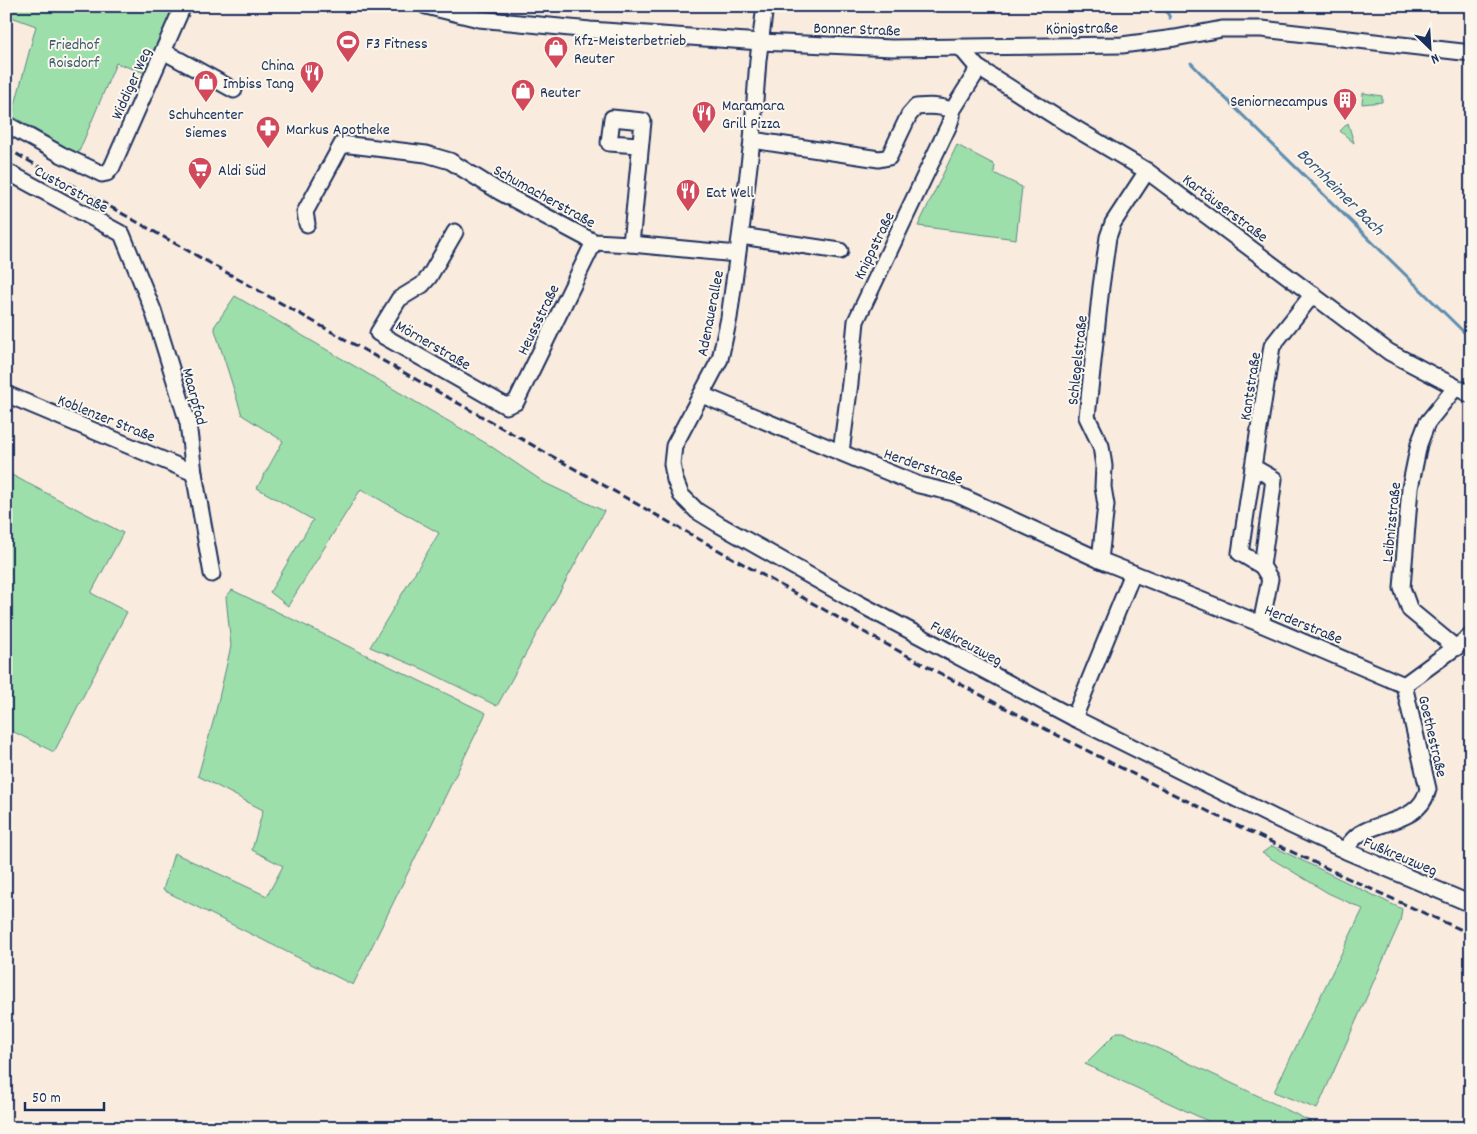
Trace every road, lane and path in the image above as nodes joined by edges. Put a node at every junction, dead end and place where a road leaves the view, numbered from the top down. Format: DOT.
graph roads {
  1 [pos="183,6"];
  2 [pos="426,6"];
  3 [pos="765,6"];
  4 [pos="761,42"];
  5 [pos="960,47"];
  6 [pos="163,52"];
  7 [pos="1471,53"];
  8 [pos="977,67"];
  9 [pos="234,90"];
  10 [pos="952,111"];
  11 [pos="6,124"];
  12 [pos="752,140"];
  13 [pos="639,145"];
  14 [pos="6,171"];
  15 [pos="1147,171"];
  16 [pos="306,224"];
  17 [pos="455,232"];
  18 [pos="122,234"];
  19 [pos="740,236"];
  20 [pos="594,242"];
  21 [pos="631,244"];
  22 [pos="840,251"];
  23 [pos="737,254"];
  24 [pos="1313,294"];
  25 [pos="1455,388"];
  26 [pos="6,394"];
  27 [pos="702,394"];
  28 [pos="1471,395"];
  29 [pos="506,406"];
  30 [pos="841,452"];
  31 [pos="1253,467"];
  32 [pos="194,473"];
  33 [pos="1100,560"];
  34 [pos="1262,566"];
  35 [pos="212,574"];
  36 [pos="1133,574"];
  37 [pos="1261,624"];
  38 [pos="1471,636"];
  39 [pos="1456,648"];
  40 [pos="1404,685"];
  41 [pos="1074,718"];
  42 [pos="1427,796"];
  43 [pos="1345,850"];
  44 [pos="1471,904"];
  1 -- 6 [label="street, Widdiger Weg"];
  2 -- 4 [label="street, Bonner Straße"];
  3 -- 4 [label="street, Adenauerallee"];
  4 -- 5 [label="street, Bonner Straße"];
  4 -- 12 [label="street, Adenauerallee"];
  5 -- 7 [label="street, Königstraße"];
  5 -- 8 [label="street, Kartäuserstraße"];
  6 -- 9 [label="street"];
  6 -- 11 [label="street, Widdiger Weg"];
  8 -- 10 [label="street, Knippstraße"];
  8 -- 15 [label="street, Kartäuserstraße"];
  10 -- 12 [label="street"];
  10 -- 30 [label="street, Knippstraße"];
  12 -- 19 [label="street, Adenauerallee"];
  13 -- 21 [label="street"];
  14 -- 18 [label="street, Custorstraße"];
  15 -- 24 [label="street, Kartäuserstraße"];
  15 -- 33 [label="street, Schlegelstraße"];
  16 -- 20 [label="street, Schumacherstraße"];
  17 -- 29 [label="street, Mörnerstraße"];
  18 -- 32 [label="street, Maarpfad"];
  19 -- 22 [label="street"];
  19 -- 23 [label="street, Adenauerallee"];
  20 -- 21 [label="street, Schumacherstraße"];
  20 -- 29 [label="street, Heussstraße"];
  21 -- 23 [label="street, Schumacherstraße"];
  23 -- 27 [label="street, Adenauerallee"];
  24 -- 25 [label="street, Kartäuserstraße"];
  24 -- 31 [label="street, Kantstraße"];
  25 -- 28 [label="street, Kartäuserstraße"];
  25 -- 39 [label="street, Leibnizstraße"];
  26 -- 32 [label="street, Koblenzer Straße"];
  27 -- 30 [label="street, Herderstraße"];
  27 -- 41 [label="street, Fußkreuzweg"];
  30 -- 33 [label="street, Herderstraße"];
  31 -- 34 [label="street"];
  31 -- 34 [label="street, Kantstraße"];
  32 -- 35 [label="street, Maarpfad"];
  33 -- 36 [label="street, Herderstraße"];
  34 -- 37 [label="street"];
  36 -- 37 [label="street, Herderstraße"];
  36 -- 41 [label="street"];
  37 -- 40 [label="street, Herderstraße"];
  38 -- 39 [label="street"];
  39 -- 40 [label="street"];
  40 -- 42 [label="street, Goethestraße"];
  41 -- 43 [label="street, Fußkreuzweg"];
  42 -- 43 [label="street, Fußkreuzweg"];
  43 -- 44 [label="street, Fußkreuzweg"];
}
